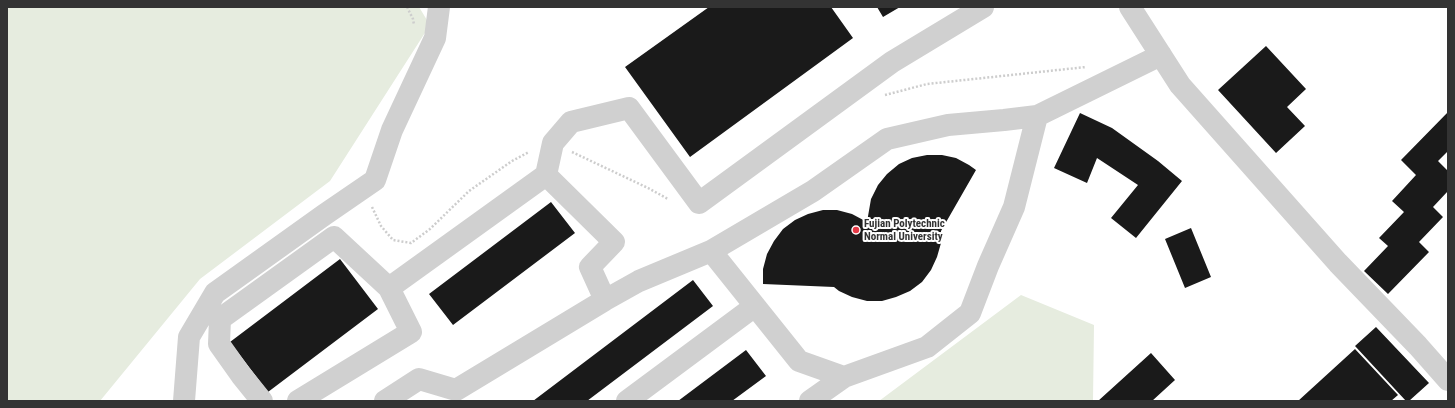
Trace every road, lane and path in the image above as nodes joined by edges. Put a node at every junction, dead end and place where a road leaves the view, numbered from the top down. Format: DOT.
graph roads {
  1 [pos="439,7"];
  2 [pos="983,7"];
  3 [pos="1130,7"];
  4 [pos="1161,55"];
  5 [pos="1038,116"];
  6 [pos="546,174"];
  7 [pos="711,251"];
  8 [pos="389,288"];
  9 [pos="605,300"];
  10 [pos="755,306"];
  11 [pos="844,377"];
  12 [pos="1448,380"];
  13 [pos="460,396"];
  14 [pos="184,401"];
  15 [pos="262,401"];
  16 [pos="298,401"];
  17 [pos="385,401"];
  18 [pos="627,401"];
  19 [pos="810,401"];
  1 -- 14 [label="street"];
  2 -- 6 [label="street"];
  3 -- 4 [label="street"];
  4 -- 5 [label="street"];
  4 -- 12 [label="street"];
  5 -- 7 [label="street"];
  5 -- 11 [label="street"];
  6 -- 8 [label="street"];
  6 -- 9 [label="street"];
  7 -- 9 [label="street"];
  7 -- 10 [label="street"];
  8 -- 15 [label="street"];
  8 -- 16 [label="street"];
  9 -- 13 [label="street"];
  10 -- 11 [label="street"];
  10 -- 18 [label="street"];
  11 -- 19 [label="street"];
  13 -- 17 [label="street"];
}
